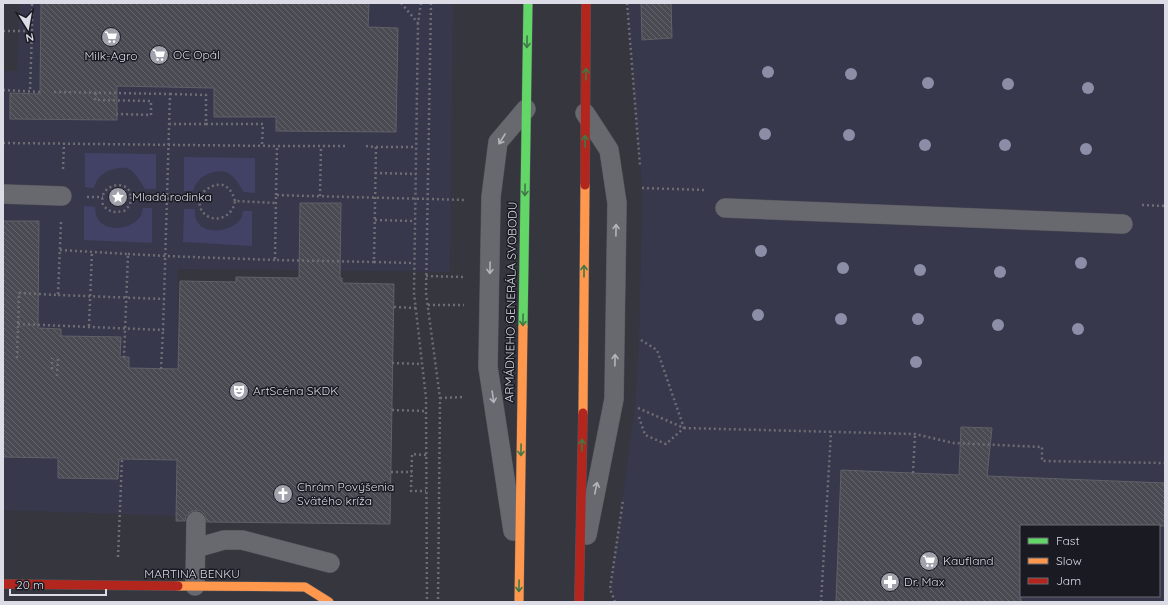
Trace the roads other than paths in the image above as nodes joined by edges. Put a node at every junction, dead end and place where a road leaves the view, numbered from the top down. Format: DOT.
graph roads {
  1 [pos="528,3"];
  2 [pos="586,3"];
  3 [pos="526,109"];
  4 [pos="585,113"];
  5 [pos="3,194"];
  6 [pos="62,196"];
  7 [pos="725,208"];
  8 [pos="1123,224"];
  9 [pos="196,521"];
  10 [pos="196,548"];
  11 [pos="330,563"];
  12 [pos="580,568"];
  13 [pos="519,571"];
  14 [pos="3,584"];
  15 [pos="195,586"];
  16 [pos="580,600"];
  17 [pos="329,602"];
  18 [pos="519,602"];
  1 -- 3 [label="street, ARMÁDNEHO GENERÁLA SVOBODU, one-way"];
  4 -- 2 [label="street, one-way"];
  3 -- 13 [label="street, ARMÁDNEHO GENERÁLA SVOBODU, one-way"];
  3 -- 13 [label="lane, one-way"];
  12 -- 4 [label="street, one-way"];
  12 -- 4 [label="lane, one-way"];
  5 -- 6 [label="lane"];
  7 -- 8 [label="lane"];
  9 -- 10 [label="lane"];
  10 -- 11 [label="lane"];
  10 -- 15 [label="lane"];
  12 -- 16 [label="street"];
  13 -- 18 [label="street, ARMÁDNEHO GENERÁLA SVOBODU, one-way"];
  14 -- 15 [label="street, MARTINA BENKU"];
  15 -- 17 [label="street, MARTINA BENKU"];
}
